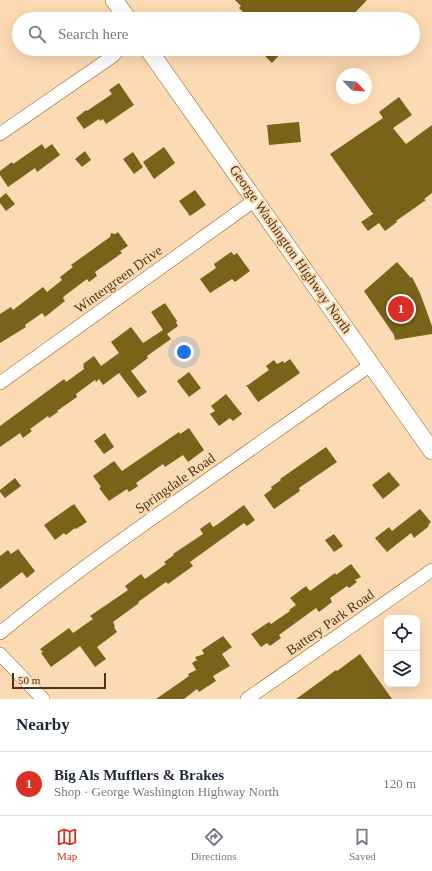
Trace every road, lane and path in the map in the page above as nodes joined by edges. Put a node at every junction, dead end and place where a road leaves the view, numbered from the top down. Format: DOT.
graph roads {
  1 [pos="114,0"];
  2 [pos="123,12"];
  3 [pos="113,56"];
  4 [pos="153,56"];
  5 [pos="0,134"];
  6 [pos="255,200"];
  7 [pos="372,364"];
  8 [pos="0,383"];
  9 [pos="432,451"];
  10 [pos="432,570"];
  11 [pos="0,633"];
  12 [pos="0,654"];
  13 [pos="44,699"];
  14 [pos="247,699"];
  1 -- 2 [label="main road"];
  3 -- 5 [label="street"];
  4 -- 6 [label="main road, George Washington Highway North"];
  6 -- 7 [label="main road, George Washington Highway North"];
  6 -- 8 [label="street, Wintergreen Drive"];
  7 -- 9 [label="main road, George Washington Highway North"];
  7 -- 11 [label="street, Springdale Road"];
  10 -- 14 [label="street, Battery Park Road"];
  12 -- 13 [label="street"];
}
